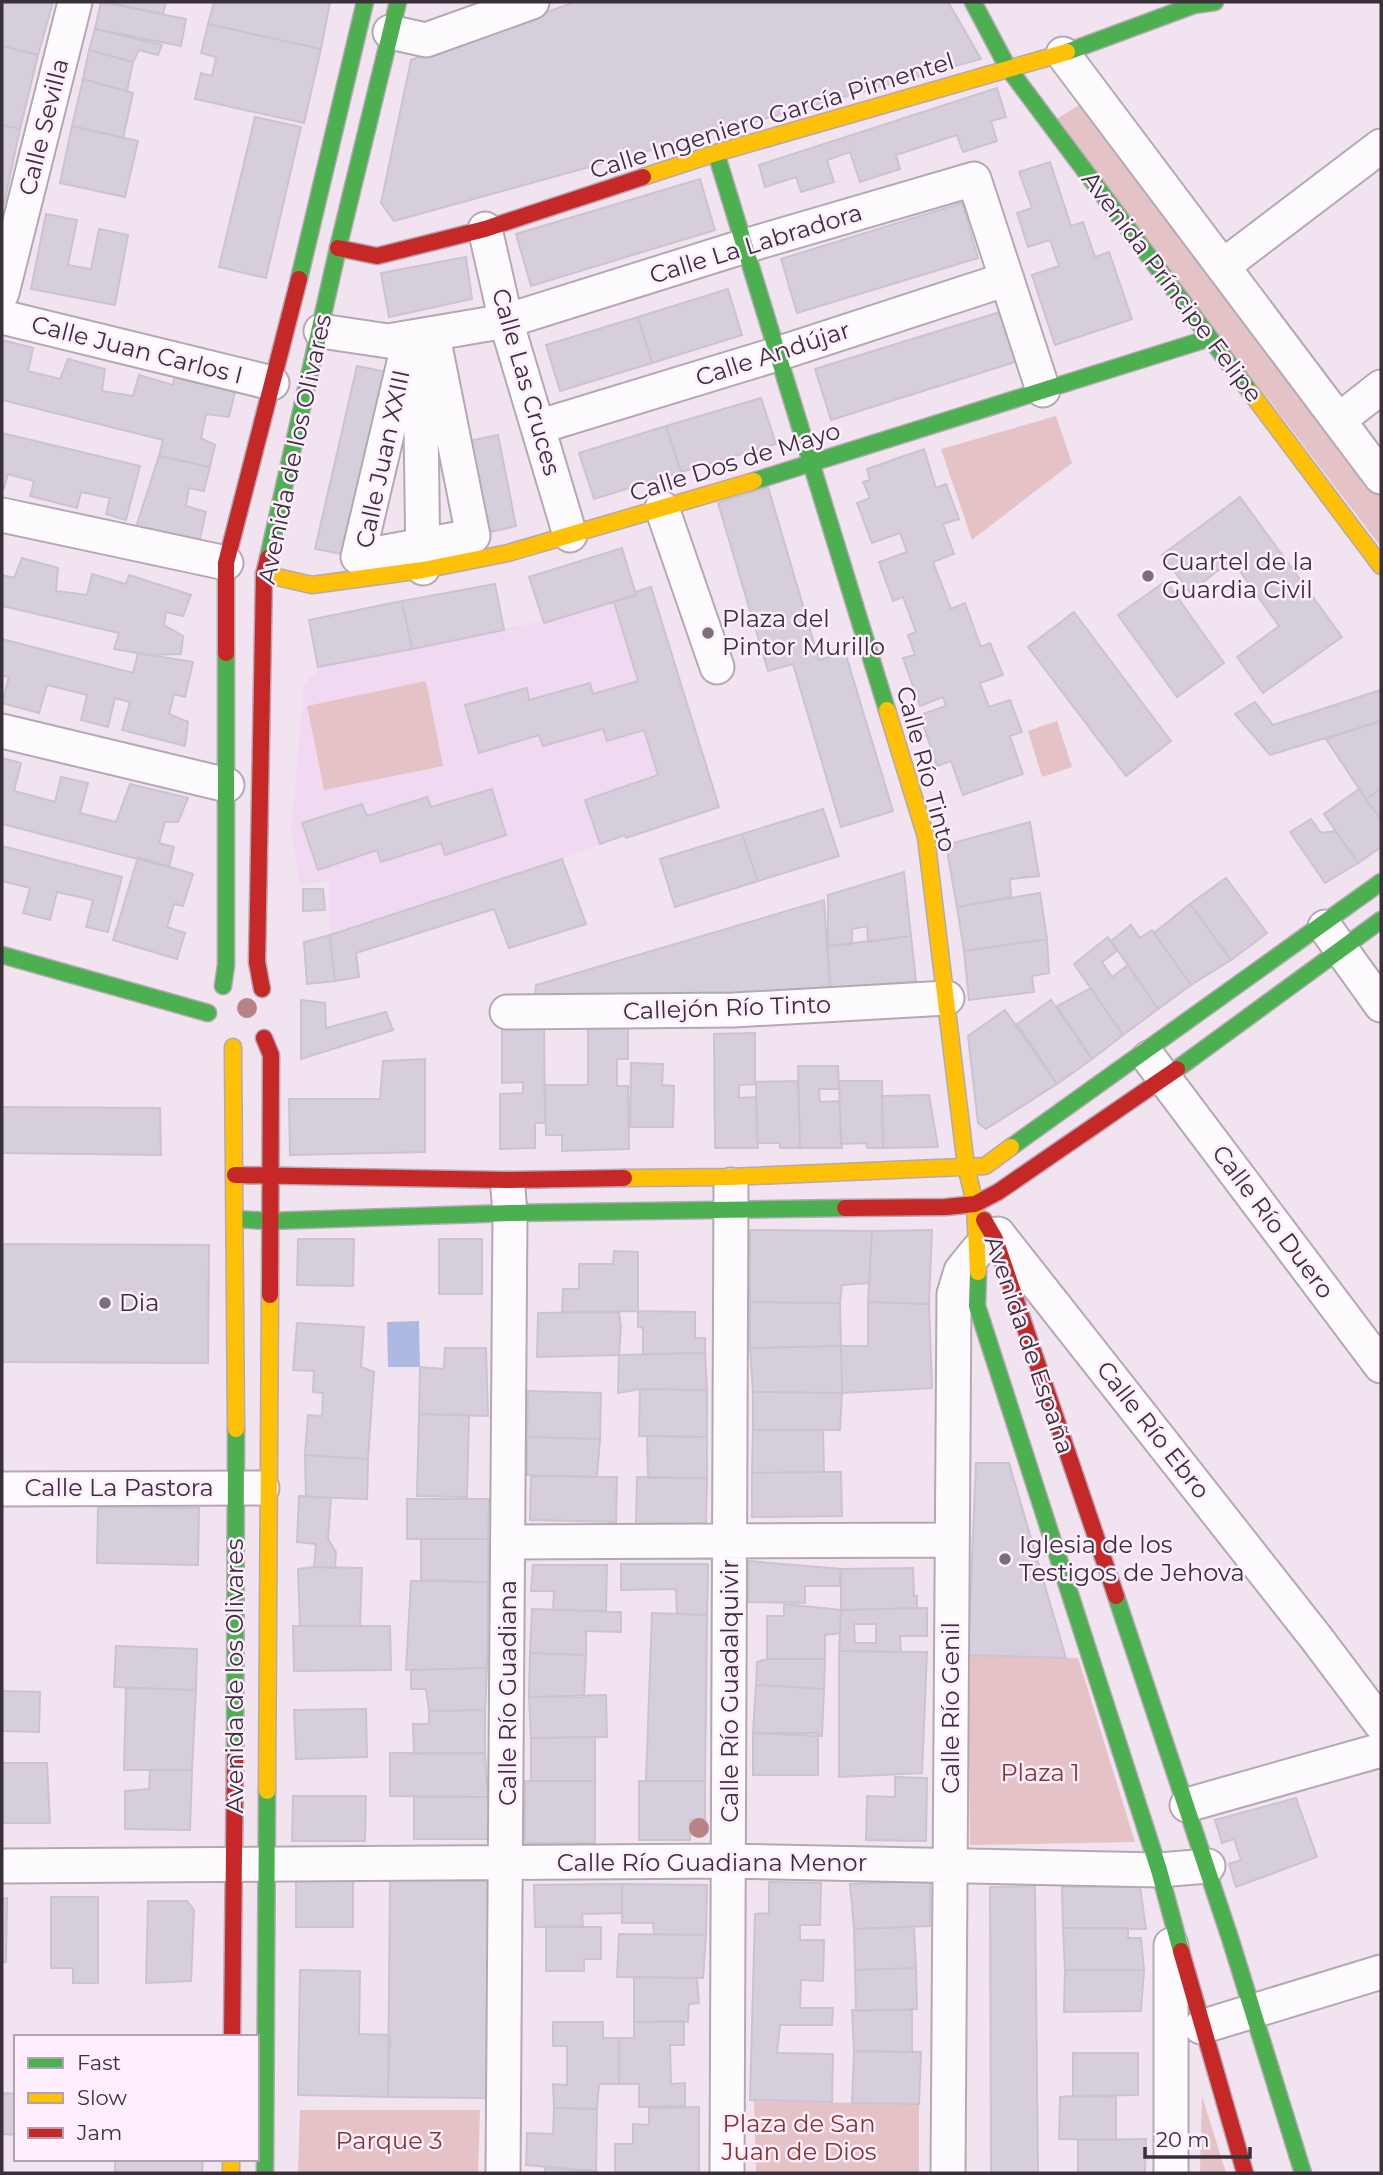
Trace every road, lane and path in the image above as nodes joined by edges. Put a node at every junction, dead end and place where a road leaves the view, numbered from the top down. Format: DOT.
graph roads {
  1 [pos="75,2"];
  2 [pos="365,2"];
  3 [pos="532,2"];
  4 [pos="973,2"];
  5 [pos="1215,2"];
  6 [pos="394,17"];
  7 [pos="1063,54"];
  8 [pos="1008,68"];
  9 [pos="1381,146"];
  10 [pos="716,153"];
  11 [pos="485,229"];
  12 [pos="744,246"];
  13 [pos="338,248"];
  14 [pos="1223,266"];
  15 [pos="1007,279"];
  16 [pos="2,293"];
  17 [pos="2,317"];
  18 [pos="506,321"];
  19 [pos="321,331"];
  20 [pos="1210,338"];
  21 [pos="420,346"];
  22 [pos="777,354"];
  23 [pos="272,383"];
  24 [pos="1381,387"];
  25 [pos="1043,390"];
  26 [pos="1339,420"];
  27 [pos="538,427"];
  28 [pos="812,464"];
  29 [pos="1381,477"];
  30 [pos="662,508"];
  31 [pos="2,515"];
  32 [pos="570,535"];
  33 [pos="422,558"];
  34 [pos="226,563"];
  35 [pos="1381,566"];
  36 [pos="264,575"];
  37 [pos="717,667"];
  38 [pos="2,731"];
  39 [pos="227,785"];
  40 [pos="1381,882"];
  41 [pos="1381,920"];
  42 [pos="1331,936"];
  43 [pos="2,955"];
  44 [pos="223,986"];
  45 [pos="262,989"];
  46 [pos="947,999"];
  47 [pos="1381,1005"];
  48 [pos="274,1007"];
  49 [pos="507,1012"];
  50 [pos="1155,1065"];
  51 [pos="966,1166"];
  52 [pos="235,1175"];
  53 [pos="269,1176"];
  54 [pos="731,1193"];
  55 [pos="509,1196"];
  56 [pos="975,1204"];
  57 [pos="235,1219"];
  58 [pos="269,1221"];
  59 [pos="978,1250"];
  60 [pos="1381,1366"];
  61 [pos="237,1488"];
  62 [pos="270,1488"];
  63 [pos="2,1489"];
  64 [pos="953,1540"];
  65 [pos="730,1541"];
  66 [pos="508,1542"];
  67 [pos="1381,1724"];
  68 [pos="1381,1750"];
  69 [pos="1187,1805"];
  70 [pos="730,1861"];
  71 [pos="507,1862"];
  72 [pos="250,1864"];
  73 [pos="950,1865"];
  74 [pos="2,1866"];
  75 [pos="1208,1866"];
  76 [pos="1159,1870"];
  77 [pos="1171,1915"];
  78 [pos="1381,1972"];
  79 [pos="1255,2010"];
  80 [pos="1201,2026"];
  81 [pos="232,2035"];
  82 [pos="258,2035"];
  83 [pos="259,2049"];
  84 [pos="265,2173"];
  85 [pos="503,2173"];
  86 [pos="727,2173"];
  87 [pos="948,2173"];
  88 [pos="1171,2173"];
  89 [pos="1245,2173"];
  90 [pos="1303,2173"];
  1 -- 16 [label="street, Calle Sevilla"];
  2 -- 23 [label="street, Avenida de los Olivares"];
  3 -- 6 [label="street"];
  4 -- 8 [label="street, Avenida Príncipe Felipe"];
  5 -- 7 [label="street, Calle Ingeniero García Pimentel"];
  6 -- 13 [label="street, Avenida de los Olivares"];
  7 -- 8 [label="street, Calle Ingeniero García Pimentel"];
  7 -- 14 [label="street"];
  8 -- 10 [label="street, Calle Ingeniero García Pimentel"];
  8 -- 20 [label="street, Avenida Príncipe Felipe"];
  9 -- 14 [label="street"];
  10 -- 11 [label="street, Calle Ingeniero García Pimentel"];
  10 -- 12 [label="street, Calle Río Tinto"];
  11 -- 13 [label="street, Calle Ingeniero García Pimentel"];
  11 -- 18 [label="street, Calle Las Cruces"];
  12 -- 15 [label="street, Calle La Labradora"];
  12 -- 18 [label="street, Calle La Labradora"];
  12 -- 22 [label="street, Calle Río Tinto"];
  13 -- 19 [label="street, Avenida de los Olivares"];
  14 -- 26 [label="street"];
  15 -- 22 [label="street, Calle Andújar"];
  15 -- 25 [label="street, Calle La Labradora"];
  17 -- 23 [label="street, Calle Juan Carlos I"];
  18 -- 21 [label="street, Calle La Labradora"];
  18 -- 27 [label="street, Calle Las Cruces"];
  19 -- 21 [label="street, Calle La Labradora"];
  19 -- 36 [label="street, Avenida de los Olivares"];
  20 -- 25 [label="street, Calle Dos de Mayo"];
  20 -- 35 [label="street, Avenida Príncipe Felipe"];
  21 -- 33 [label="street, Calle Juan XXIII"];
  21 -- 33 [label="street, Calle Juan XXIII"];
  21 -- 33 [label="street, Calle Juan XXIII"];
  22 -- 27 [label="street, Calle Andújar"];
  22 -- 28 [label="street, Calle Río Tinto"];
  23 -- 34 [label="street, Avenida de los Olivares"];
  24 -- 26 [label="street"];
  25 -- 28 [label="street, Calle Dos de Mayo"];
  26 -- 29 [label="street"];
  27 -- 32 [label="street, Calle Las Cruces"];
  28 -- 30 [label="street, Calle Dos de Mayo"];
  28 -- 46 [label="street, Calle Río Tinto"];
  30 -- 32 [label="street, Calle Dos de Mayo"];
  30 -- 37 [label="street"];
  31 -- 34 [label="street"];
  32 -- 33 [label="street, Calle Dos de Mayo"];
  33 -- 36 [label="street, Calle Dos de Mayo"];
  34 -- 39 [label="street, Avenida de los Olivares"];
  36 -- 45 [label="street, Avenida de los Olivares"];
  38 -- 39 [label="street"];
  39 -- 44 [label="street, Avenida de los Olivares"];
  40 -- 42 [label="street"];
  41 -- 42 [label="street"];
  42 -- 47 [label="street"];
  42 -- 50 [label="street"];
  42 -- 50 [label="street"];
  43 -- 44 [label="street, Avenida de los Olivares"];
  44 -- 45 [label="street"];
  45 -- 48 [label="street, Avenida de los Olivares"];
  46 -- 49 [label="street, Callejón Río Tinto"];
  46 -- 51 [label="street, Calle Río Tinto"];
  50 -- 51 [label="street"];
  50 -- 56 [label="street"];
  50 -- 60 [label="street, Calle Río Duero"];
  51 -- 54 [label="street"];
  51 -- 56 [label="street, Calle Río Tinto"];
  52 -- 53 [label="street"];
  52 -- 53 [label="street, Avenida de los Olivares"];
  52 -- 57 [label="street, Avenida de los Olivares"];
  53 -- 55 [label="street"];
  53 -- 58 [label="street, Avenida de los Olivares"];
  54 -- 55 [label="street"];
  54 -- 55 [label="street"];
  54 -- 56 [label="street"];
  54 -- 65 [label="street, Calle Río Guadalquivir"];
  55 -- 58 [label="street"];
  55 -- 66 [label="street, Calle Río Guadiana"];
  56 -- 59 [label="street, Avenida de España"];
  56 -- 67 [label="street, Calle Río Ebro"];
  56 -- 69 [label="street, Avenida de España"];
  57 -- 58 [label="street"];
  57 -- 61 [label="street, Avenida de los Olivares"];
  58 -- 62 [label="street, Avenida de los Olivares"];
  59 -- 64 [label="street, Calle Río Genil"];
  59 -- 76 [label="street, Avenida de España"];
  61 -- 62 [label="street"];
  61 -- 63 [label="street, Calle La Pastora"];
  61 -- 72 [label="street, Avenida de los Olivares"];
  62 -- 72 [label="street, Avenida de los Olivares"];
  64 -- 65 [label="street"];
  64 -- 73 [label="street, Calle Río Genil"];
  65 -- 66 [label="street"];
  65 -- 70 [label="street, Calle Río Guadalquivir"];
  66 -- 71 [label="street, Calle Río Guadiana"];
  68 -- 69 [label="street"];
  69 -- 75 [label="street, Avenida de España"];
  70 -- 71 [label="street, Calle Río Guadiana Menor"];
  70 -- 73 [label="street, Calle Río Guadiana Menor"];
  70 -- 86 [label="street, Calle Río Guadalquivir"];
  71 -- 72 [label="street, Calle Río Guadiana Menor"];
  71 -- 85 [label="street, Calle Río Guadiana"];
  72 -- 74 [label="street, Calle Río Guadiana Menor"];
  72 -- 81 [label="street, Avenida de los Olivares"];
  72 -- 82 [label="street, Avenida de los Olivares"];
  73 -- 76 [label="street, Calle Río Guadiana Menor"];
  73 -- 87 [label="street, Calle Río Genil"];
  75 -- 76 [label="street"];
  75 -- 79 [label="street, Avenida de España"];
  76 -- 77 [label="street, Avenida de España"];
  77 -- 80 [label="street, Avenida de España"];
  77 -- 88 [label="street"];
  78 -- 79 [label="street"];
  79 -- 80 [label="street"];
  79 -- 90 [label="street, Avenida de España"];
  80 -- 89 [label="street, Avenida de España"];
  83 -- 84 [label="street, Avenida de los Olivares"];
}
